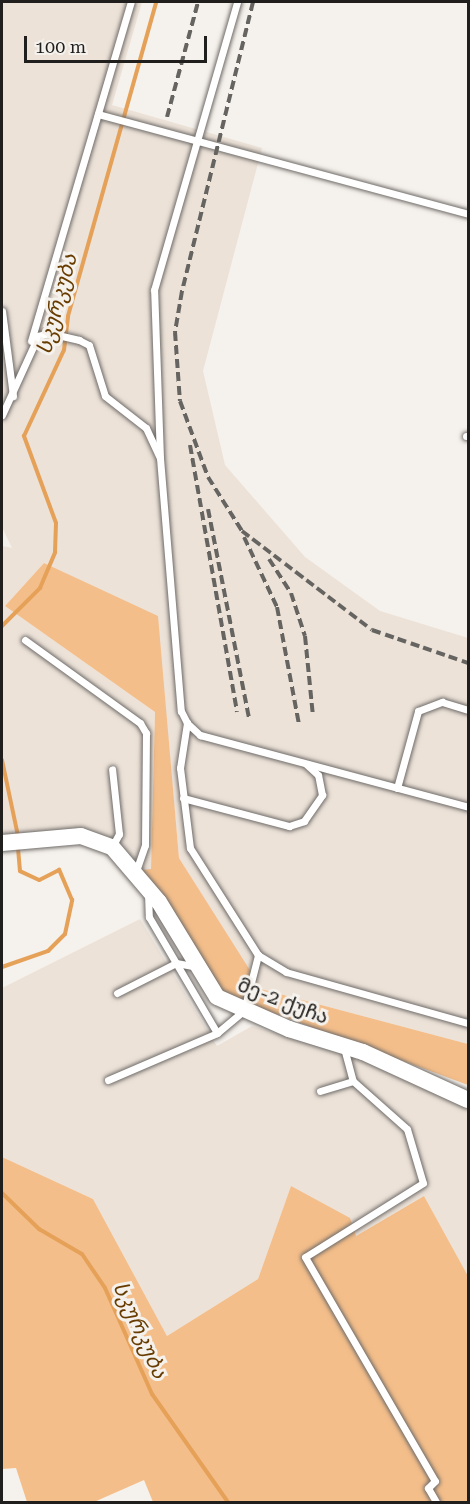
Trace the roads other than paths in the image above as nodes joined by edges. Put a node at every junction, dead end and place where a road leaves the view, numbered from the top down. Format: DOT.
graph roads {
  1 [pos="131,2"];
  2 [pos="237,2"];
  3 [pos="98,114"];
  4 [pos="196,141"];
  5 [pos="468,214"];
  6 [pos="2,311"];
  7 [pos="29,347"];
  8 [pos="4,371"];
  9 [pos="20,377"];
  10 [pos="13,396"];
  11 [pos="2,415"];
  12 [pos="160,458"];
  13 [pos="25,640"];
  14 [pos="468,710"];
  15 [pos="187,723"];
  16 [pos="306,763"];
  17 [pos="112,769"];
  18 [pos="397,788"];
  19 [pos="183,798"];
  20 [pos="468,807"];
  21 [pos="10,841"];
  22 [pos="112,847"];
  23 [pos="136,871"];
  24 [pos="147,886"];
  25 [pos="258,955"];
  26 [pos="176,963"];
  27 [pos="193,966"];
  28 [pos="117,993"];
  29 [pos="244,1010"];
  30 [pos="468,1023"];
  31 [pos="217,1033"];
  32 [pos="344,1046"];
  33 [pos="108,1080"];
  34 [pos="353,1081"];
  35 [pos="320,1090"];
  36 [pos="468,1100"];
  37 [pos="436,1503"];
  1 -- 3 [label="lane"];
  2 -- 4 [label="lane"];
  3 -- 4 [label="lane"];
  3 -- 7 [label="lane"];
  4 -- 5 [label="lane"];
  4 -- 12 [label="lane"];
  6 -- 8 [label="lane"];
  7 -- 9 [label="lane"];
  7 -- 12 [label="lane"];
  8 -- 9 [label="lane"];
  8 -- 10 [label="lane"];
  9 -- 10 [label="lane"];
  10 -- 11 [label="lane"];
  12 -- 15 [label="lane"];
  13 -- 23 [label="lane"];
  14 -- 18 [label="lane"];
  15 -- 16 [label="lane"];
  15 -- 19 [label="lane"];
  16 -- 18 [label="lane"];
  16 -- 19 [label="lane"];
  17 -- 22 [label="lane"];
  18 -- 20 [label="lane"];
  19 -- 25 [label="lane"];
  21 -- 22 [label="street, მე-2 ქუჩა"];
  22 -- 23 [label="street, მე-2 ქუჩა"];
  23 -- 24 [label="street, მე-2 ქუჩა"];
  24 -- 26 [label="lane"];
  24 -- 27 [label="street, მე-2 ქუჩა"];
  25 -- 29 [label="lane"];
  25 -- 30 [label="lane"];
  26 -- 27 [label="lane"];
  26 -- 28 [label="lane"];
  26 -- 31 [label="lane"];
  27 -- 29 [label="street, მე-2 ქუჩა"];
  29 -- 31 [label="lane"];
  29 -- 32 [label="street, მე-2 ქუჩა"];
  31 -- 33 [label="lane"];
  32 -- 34 [label="lane"];
  32 -- 36 [label="street, მე-2 ქუჩა"];
  34 -- 35 [label="lane"];
  34 -- 37 [label="lane"];
}
